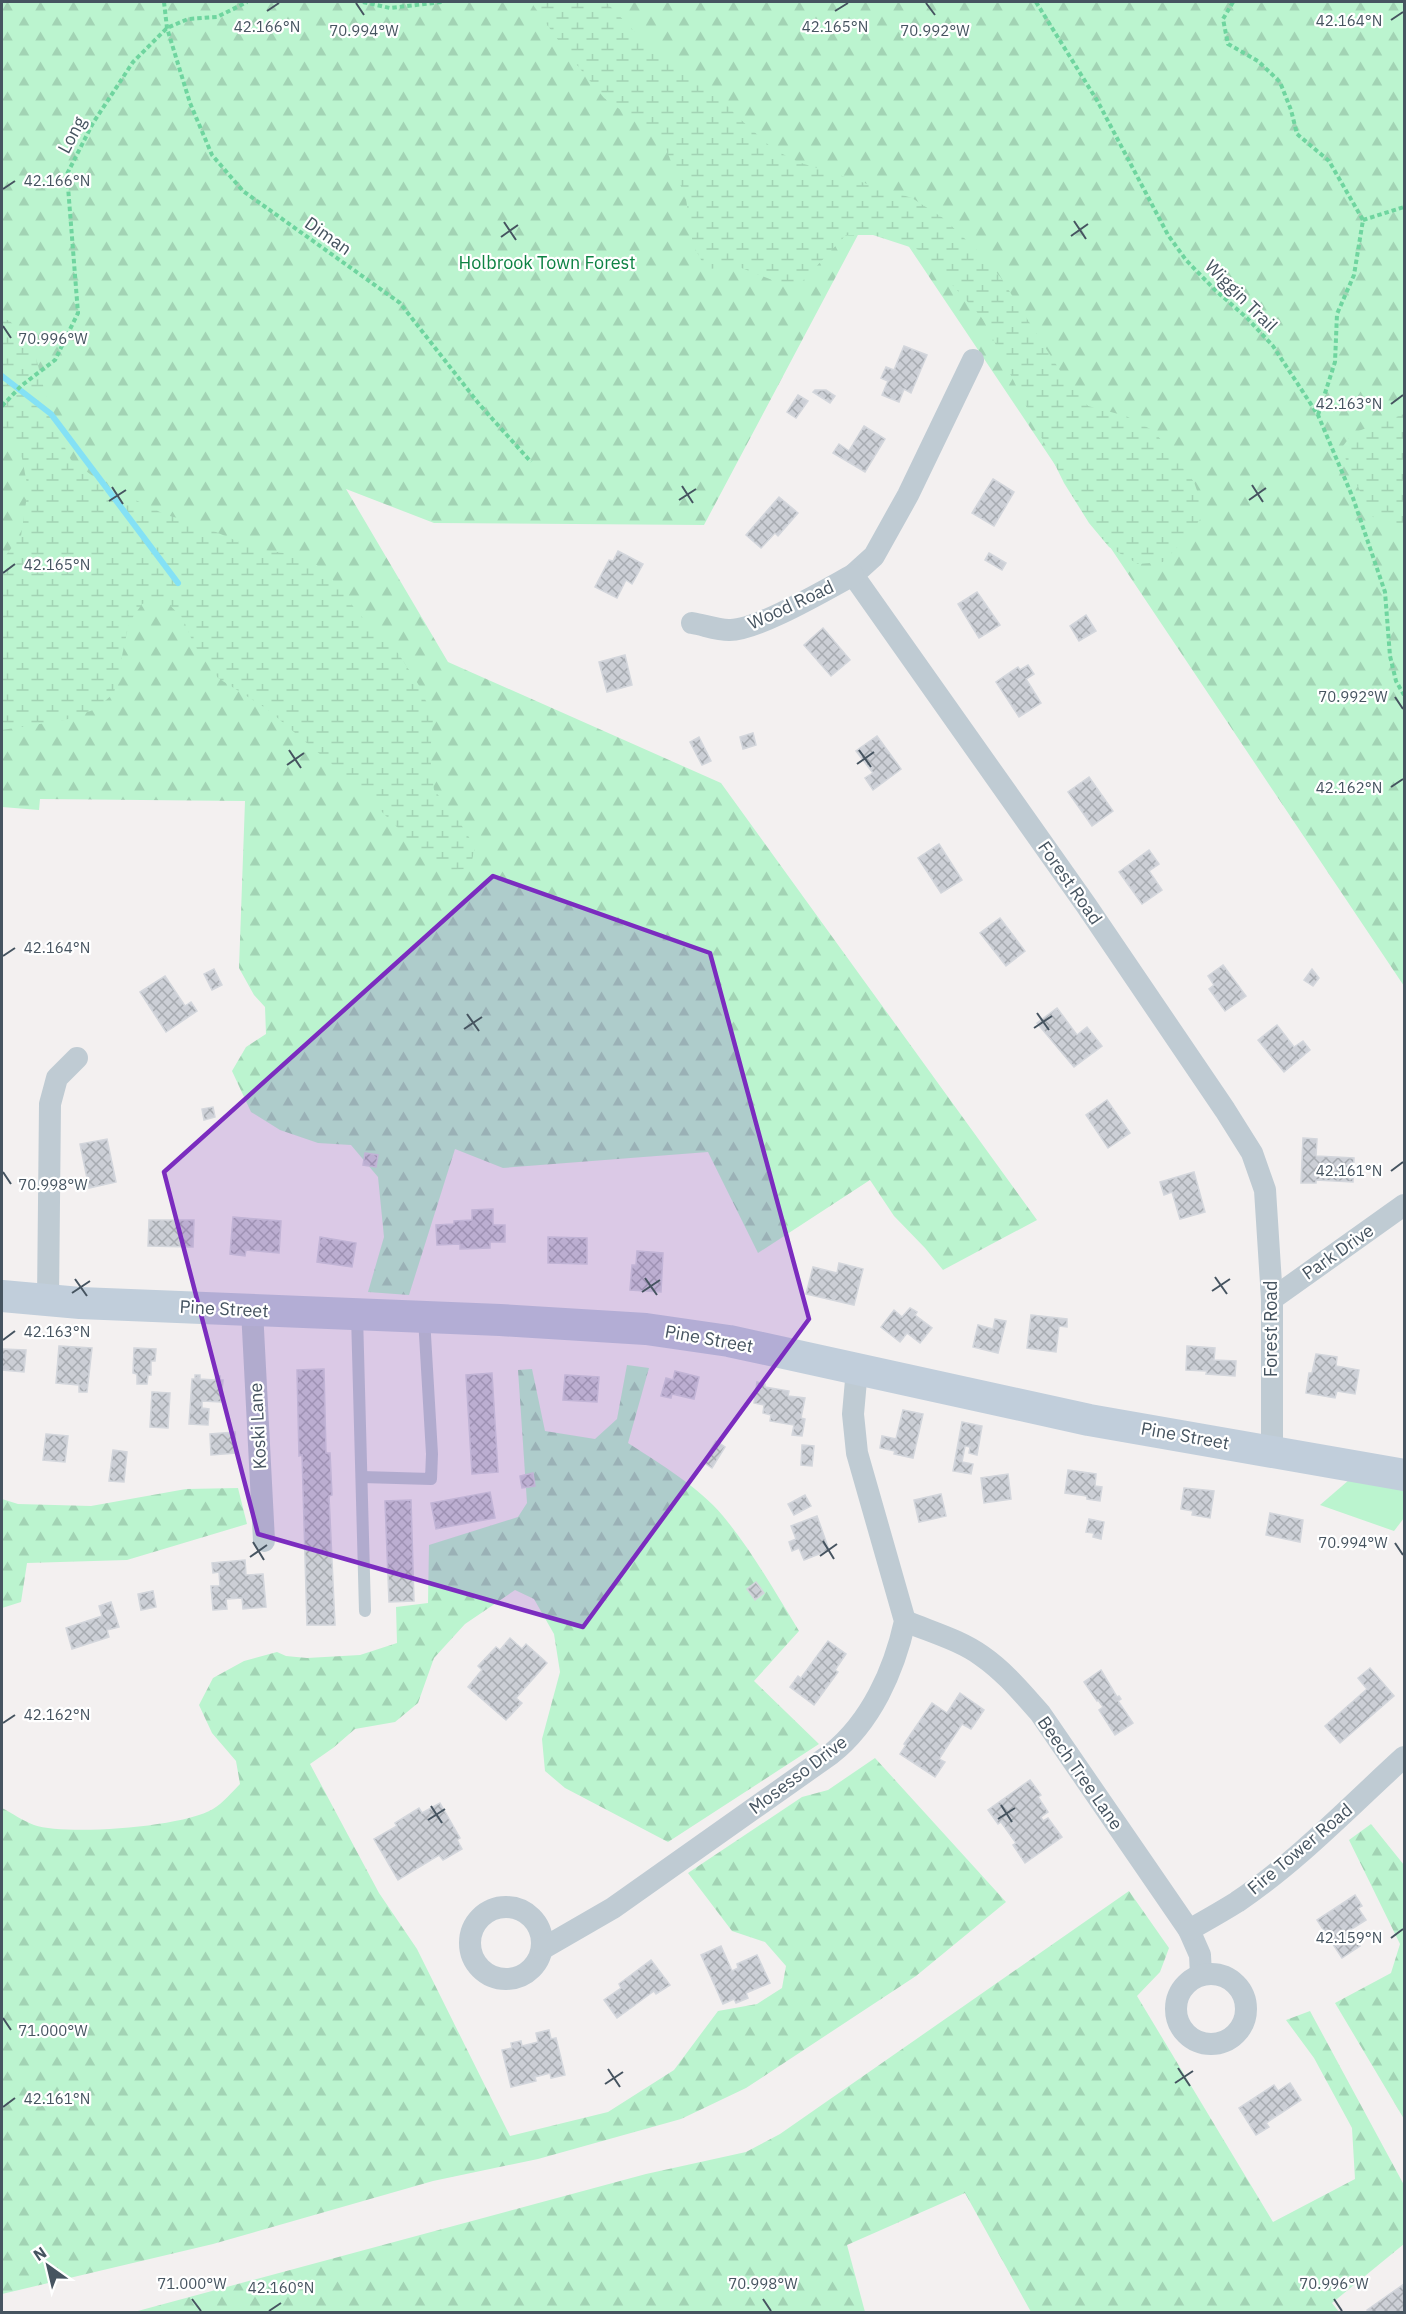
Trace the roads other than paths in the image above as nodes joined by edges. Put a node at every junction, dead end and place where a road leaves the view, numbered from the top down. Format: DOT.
graph roads {
  1 [pos="973,360"];
  2 [pos="853,575"];
  3 [pos="692,623"];
  4 [pos="77,1058"];
  5 [pos="1404,1205"];
  6 [pos="2,1296"];
  7 [pos="1272,1299"];
  8 [pos="48,1300"];
  9 [pos="252,1310"];
  10 [pos="357,1315"];
  11 [pos="424,1318"];
  12 [pos="858,1369"];
  13 [pos="1272,1450"];
  14 [pos="1404,1475"];
  15 [pos="362,1477"];
  16 [pos="264,1541"];
  17 [pos="365,1611"];
  18 [pos="905,1621"];
  19 [pos="1404,1757"];
  20 [pos="1189,1930"];
  21 [pos="542,1949"];
  22 [pos="1201,1975"];
  1 -- 2 [label="street"];
  2 -- 3 [label="street, Wood Road"];
  2 -- 7 [label="street, Forest Road"];
  4 -- 8 [label="street"];
  5 -- 7 [label="street, Park Drive"];
  6 -- 8 [label="main road, Pine Street"];
  7 -- 13 [label="street, Forest Road"];
  8 -- 9 [label="main road, Pine Street"];
  9 -- 10 [label="main road, Pine Street"];
  9 -- 16 [label="street, Koski Lane"];
  10 -- 11 [label="main road, Pine Street"];
  10 -- 15 [label="lane"];
  11 -- 12 [label="main road, Pine Street"];
  11 -- 15 [label="lane"];
  12 -- 13 [label="main road, Pine Street"];
  12 -- 18 [label="street"];
  13 -- 14 [label="main road, Pine Street"];
  15 -- 17 [label="lane"];
  18 -- 20 [label="street, Beech Tree Lane"];
  18 -- 21 [label="street, Mosesso Drive"];
  19 -- 20 [label="street, Fire Tower Road"];
  20 -- 22 [label="street, Beech Tree Lane"];
}
